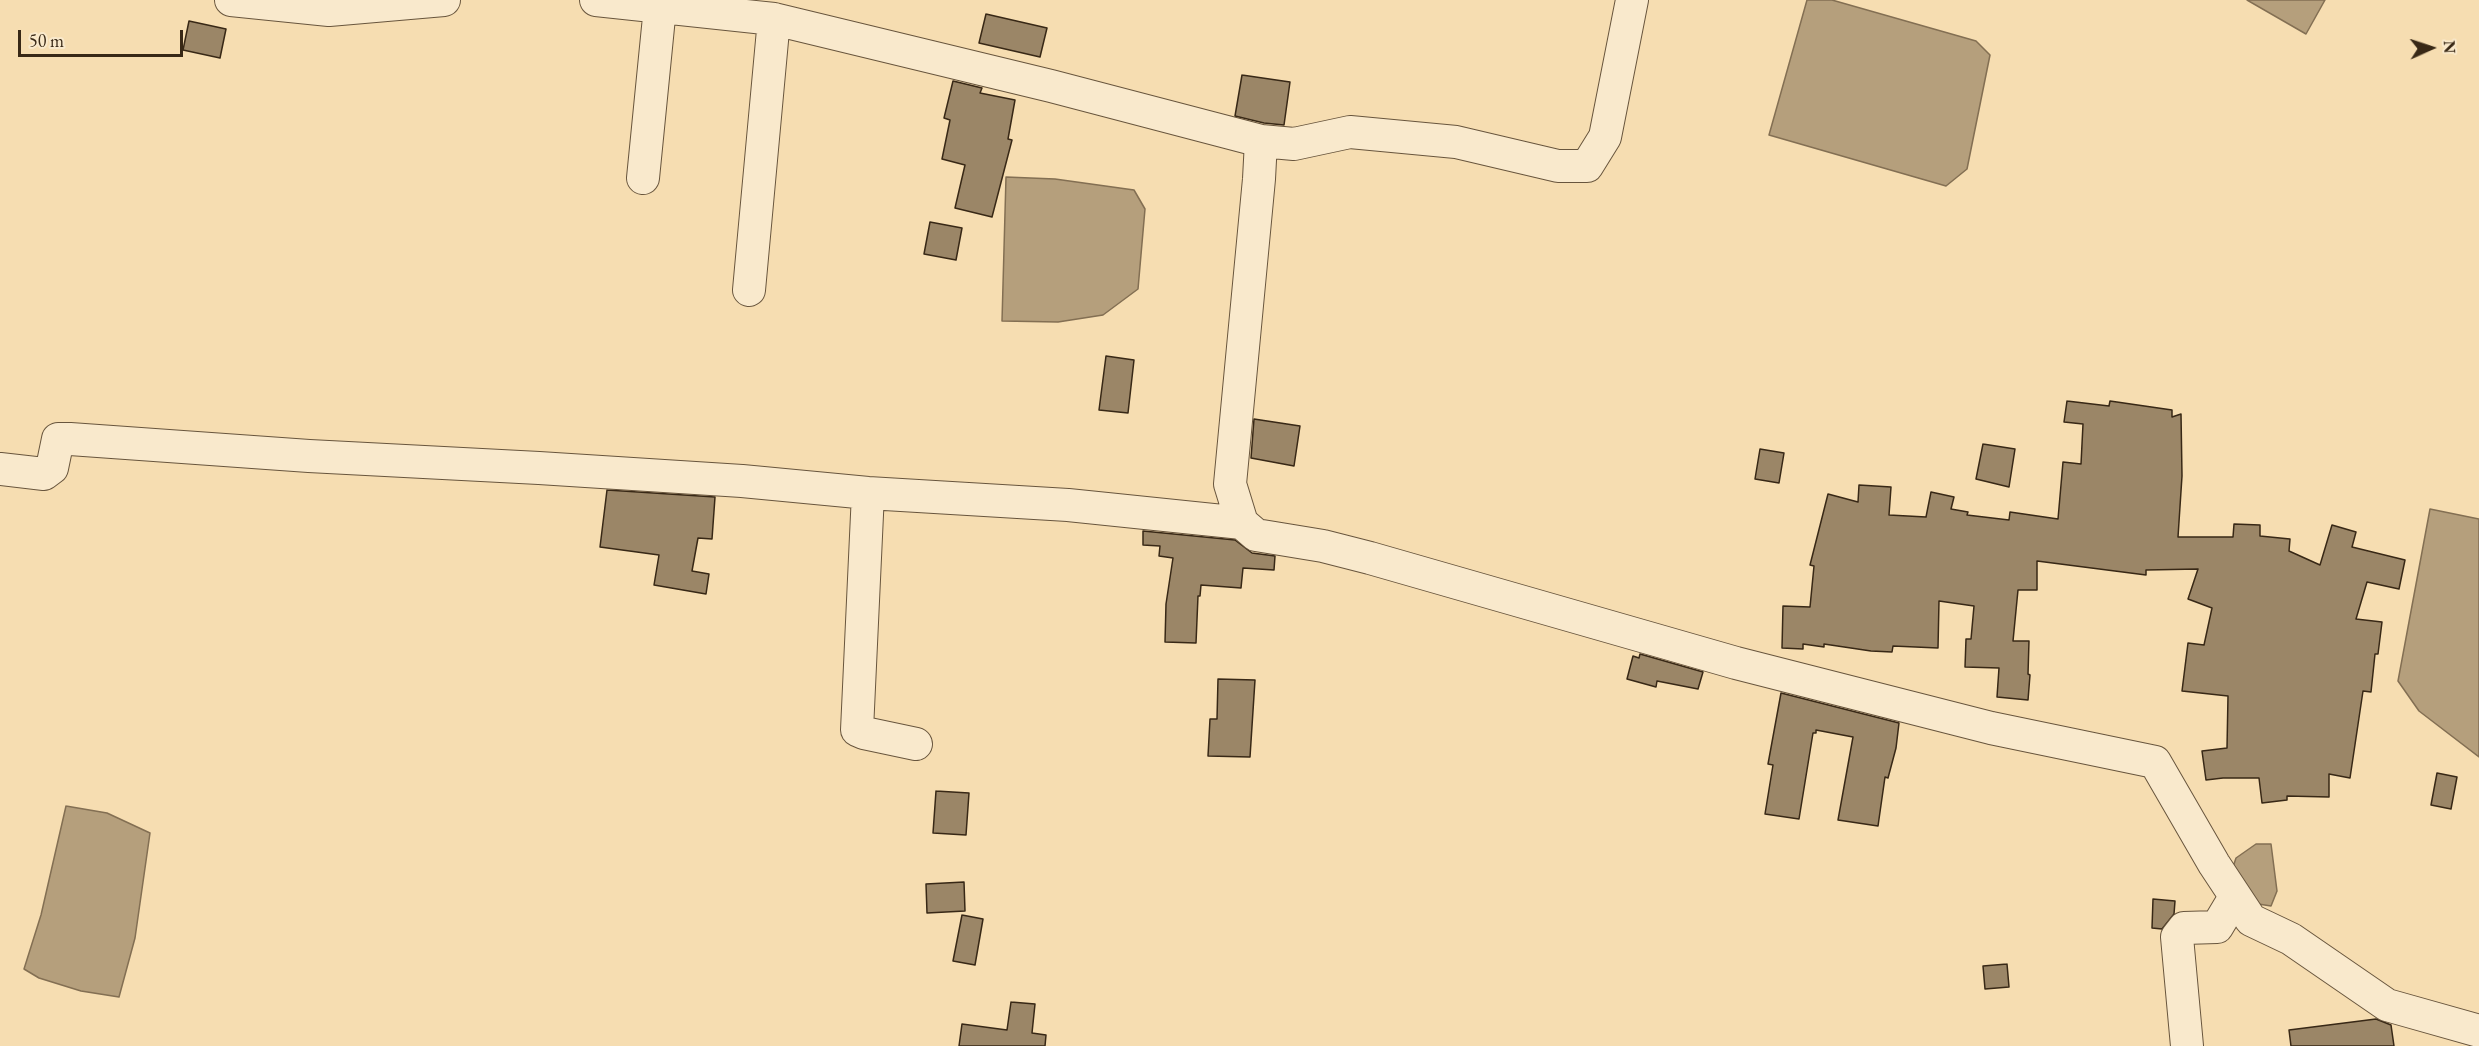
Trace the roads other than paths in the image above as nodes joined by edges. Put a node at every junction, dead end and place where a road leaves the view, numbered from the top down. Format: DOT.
graph roads {
  1 [pos="231,0"];
  2 [pos="444,0"];
  3 [pos="596,0"];
  4 [pos="1632,0"];
  5 [pos="660,7"];
  6 [pos="774,19"];
  7 [pos="1261,141"];
  8 [pos="643,178"];
  9 [pos="749,290"];
  10 [pos="0,469"];
  11 [pos="868,493"];
  12 [pos="1242,523"];
  13 [pos="916,744"];
  14 [pos="2235,897"];
  15 [pos="2479,1031"];
  16 [pos="2187,1046"];
  1 -- 2 [label="street"];
  3 -- 5 [label="street"];
  4 -- 7 [label="street"];
  5 -- 6 [label="street"];
  5 -- 8 [label="street"];
  6 -- 7 [label="street"];
  6 -- 9 [label="street"];
  7 -- 12 [label="street"];
  10 -- 11 [label="street"];
  11 -- 12 [label="street"];
  11 -- 13 [label="street"];
  12 -- 14 [label="street"];
  14 -- 15 [label="street"];
  14 -- 16 [label="street"];
}
